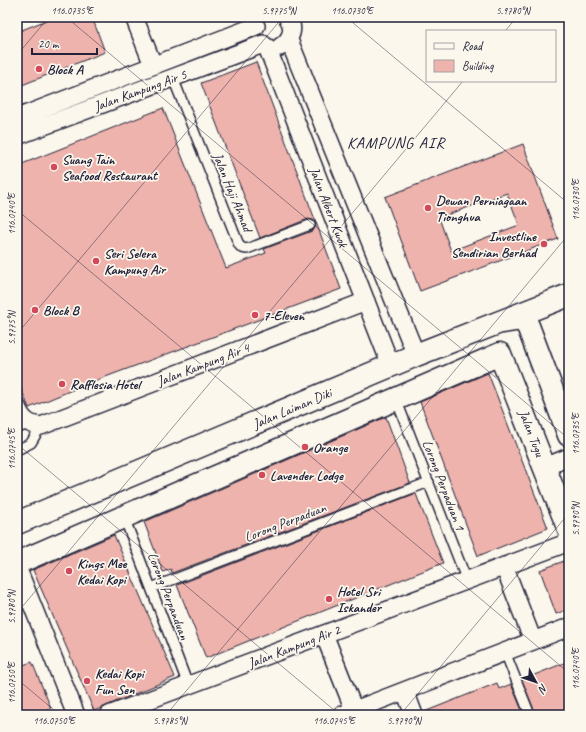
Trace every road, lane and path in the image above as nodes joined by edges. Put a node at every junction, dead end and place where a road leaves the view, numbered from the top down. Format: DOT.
graph roads {
  1 [pos="134,17"];
  2 [pos="290,18"];
  3 [pos="259,21"];
  4 [pos="289,40"];
  5 [pos="265,46"];
  6 [pos="153,66"];
  7 [pos="173,78"];
  8 [pos="17,118"];
  9 [pos="17,136"];
  10 [pos="310,225"];
  11 [pos="569,295"];
  12 [pos="366,301"];
  13 [pos="498,322"];
  14 [pos="416,355"];
  15 [pos="391,366"];
  16 [pos="396,399"];
  17 [pos="17,407"];
  18 [pos="29,426"];
  19 [pos="569,435"];
  20 [pos="17,450"];
  21 [pos="569,457"];
  22 [pos="545,466"];
  23 [pos="428,482"];
  24 [pos="123,516"];
  25 [pos="17,523"];
  26 [pos="569,530"];
  27 [pos="569,542"];
  28 [pos="17,563"];
  29 [pos="504,566"];
  30 [pos="17,567"];
  31 [pos="467,581"];
  32 [pos="151,588"];
  33 [pos="24,603"];
  34 [pos="569,627"];
  35 [pos="324,634"];
  36 [pos="532,641"];
  37 [pos="505,652"];
  38 [pos="188,685"];
  39 [pos="405,691"];
  40 [pos="141,709"];
  41 [pos="348,713"];
  42 [pos="76,715"];
  43 [pos="109,715"];
  44 [pos="414,715"];
  45 [pos="530,715"];
  1 -- 6 [label="street"];
  2 -- 4 [label="street"];
  3 -- 5 [label="street, Jalan Albert Kwok"];
  3 -- 6 [label="street"];
  4 -- 5 [label="street, Jalan Kampung Air 5"];
  4 -- 14 [label="street, Jalan Albert Kwok"];
  5 -- 7 [label="street, Jalan Kampung Air 5"];
  5 -- 12 [label="street, Jalan Albert Kwok"];
  6 -- 8 [label="street"];
  7 -- 9 [label="street, Jalan Kampung Air 5"];
  7 -- 10 [label="lane, Jalan Haji Ahmad"];
  11 -- 13 [label="street, Jalan Laiman Diki"];
  12 -- 15 [label="street, Jalan Albert Kwok"];
  12 -- 18 [label="street, Jalan Kampung Air 4"];
  13 -- 14 [label="street, Jalan Laiman Diki"];
  13 -- 19 [label="street"];
  14 -- 15 [label="street, Jalan Laiman Diki"];
  15 -- 25 [label="street, Jalan Laiman Diki"];
  16 -- 22 [label="street, Jalan Tugu"];
  16 -- 23 [label="lane, Lorong Perpaduan 1"];
  16 -- 24 [label="street"];
  17 -- 18 [label="street"];
  18 -- 20 [label="lane"];
  21 -- 22 [label="street"];
  22 -- 26 [label="street, Jalan Tugu"];
  23 -- 31 [label="lane, Lorong Perpaduan 1"];
  23 -- 32 [label="lane, Lorong Perpaduan"];
  24 -- 28 [label="street"];
  24 -- 32 [label="lane, Lorong Perpanduan"];
  27 -- 29 [label="street, Jalan Kampung Air 2"];
  29 -- 31 [label="street, Jalan Kampung Air 2"];
  29 -- 36 [label="street"];
  30 -- 33 [label="street"];
  31 -- 35 [label="street, Jalan Kampung Air 2"];
  32 -- 38 [label="lane, Lorong Perpanduan"];
  33 -- 42 [label="street"];
  34 -- 36 [label="street"];
  35 -- 38 [label="street, Jalan Kampung Air 2"];
  35 -- 41 [label="street"];
  36 -- 37 [label="street"];
  37 -- 39 [label="street"];
  37 -- 45 [label="lane"];
  38 -- 40 [label="street, Jalan Kampung Air 2"];
  39 -- 41 [label="street"];
  39 -- 44 [label="street"];
  40 -- 43 [label="street, Jalan Kampung Air 2"];
}
